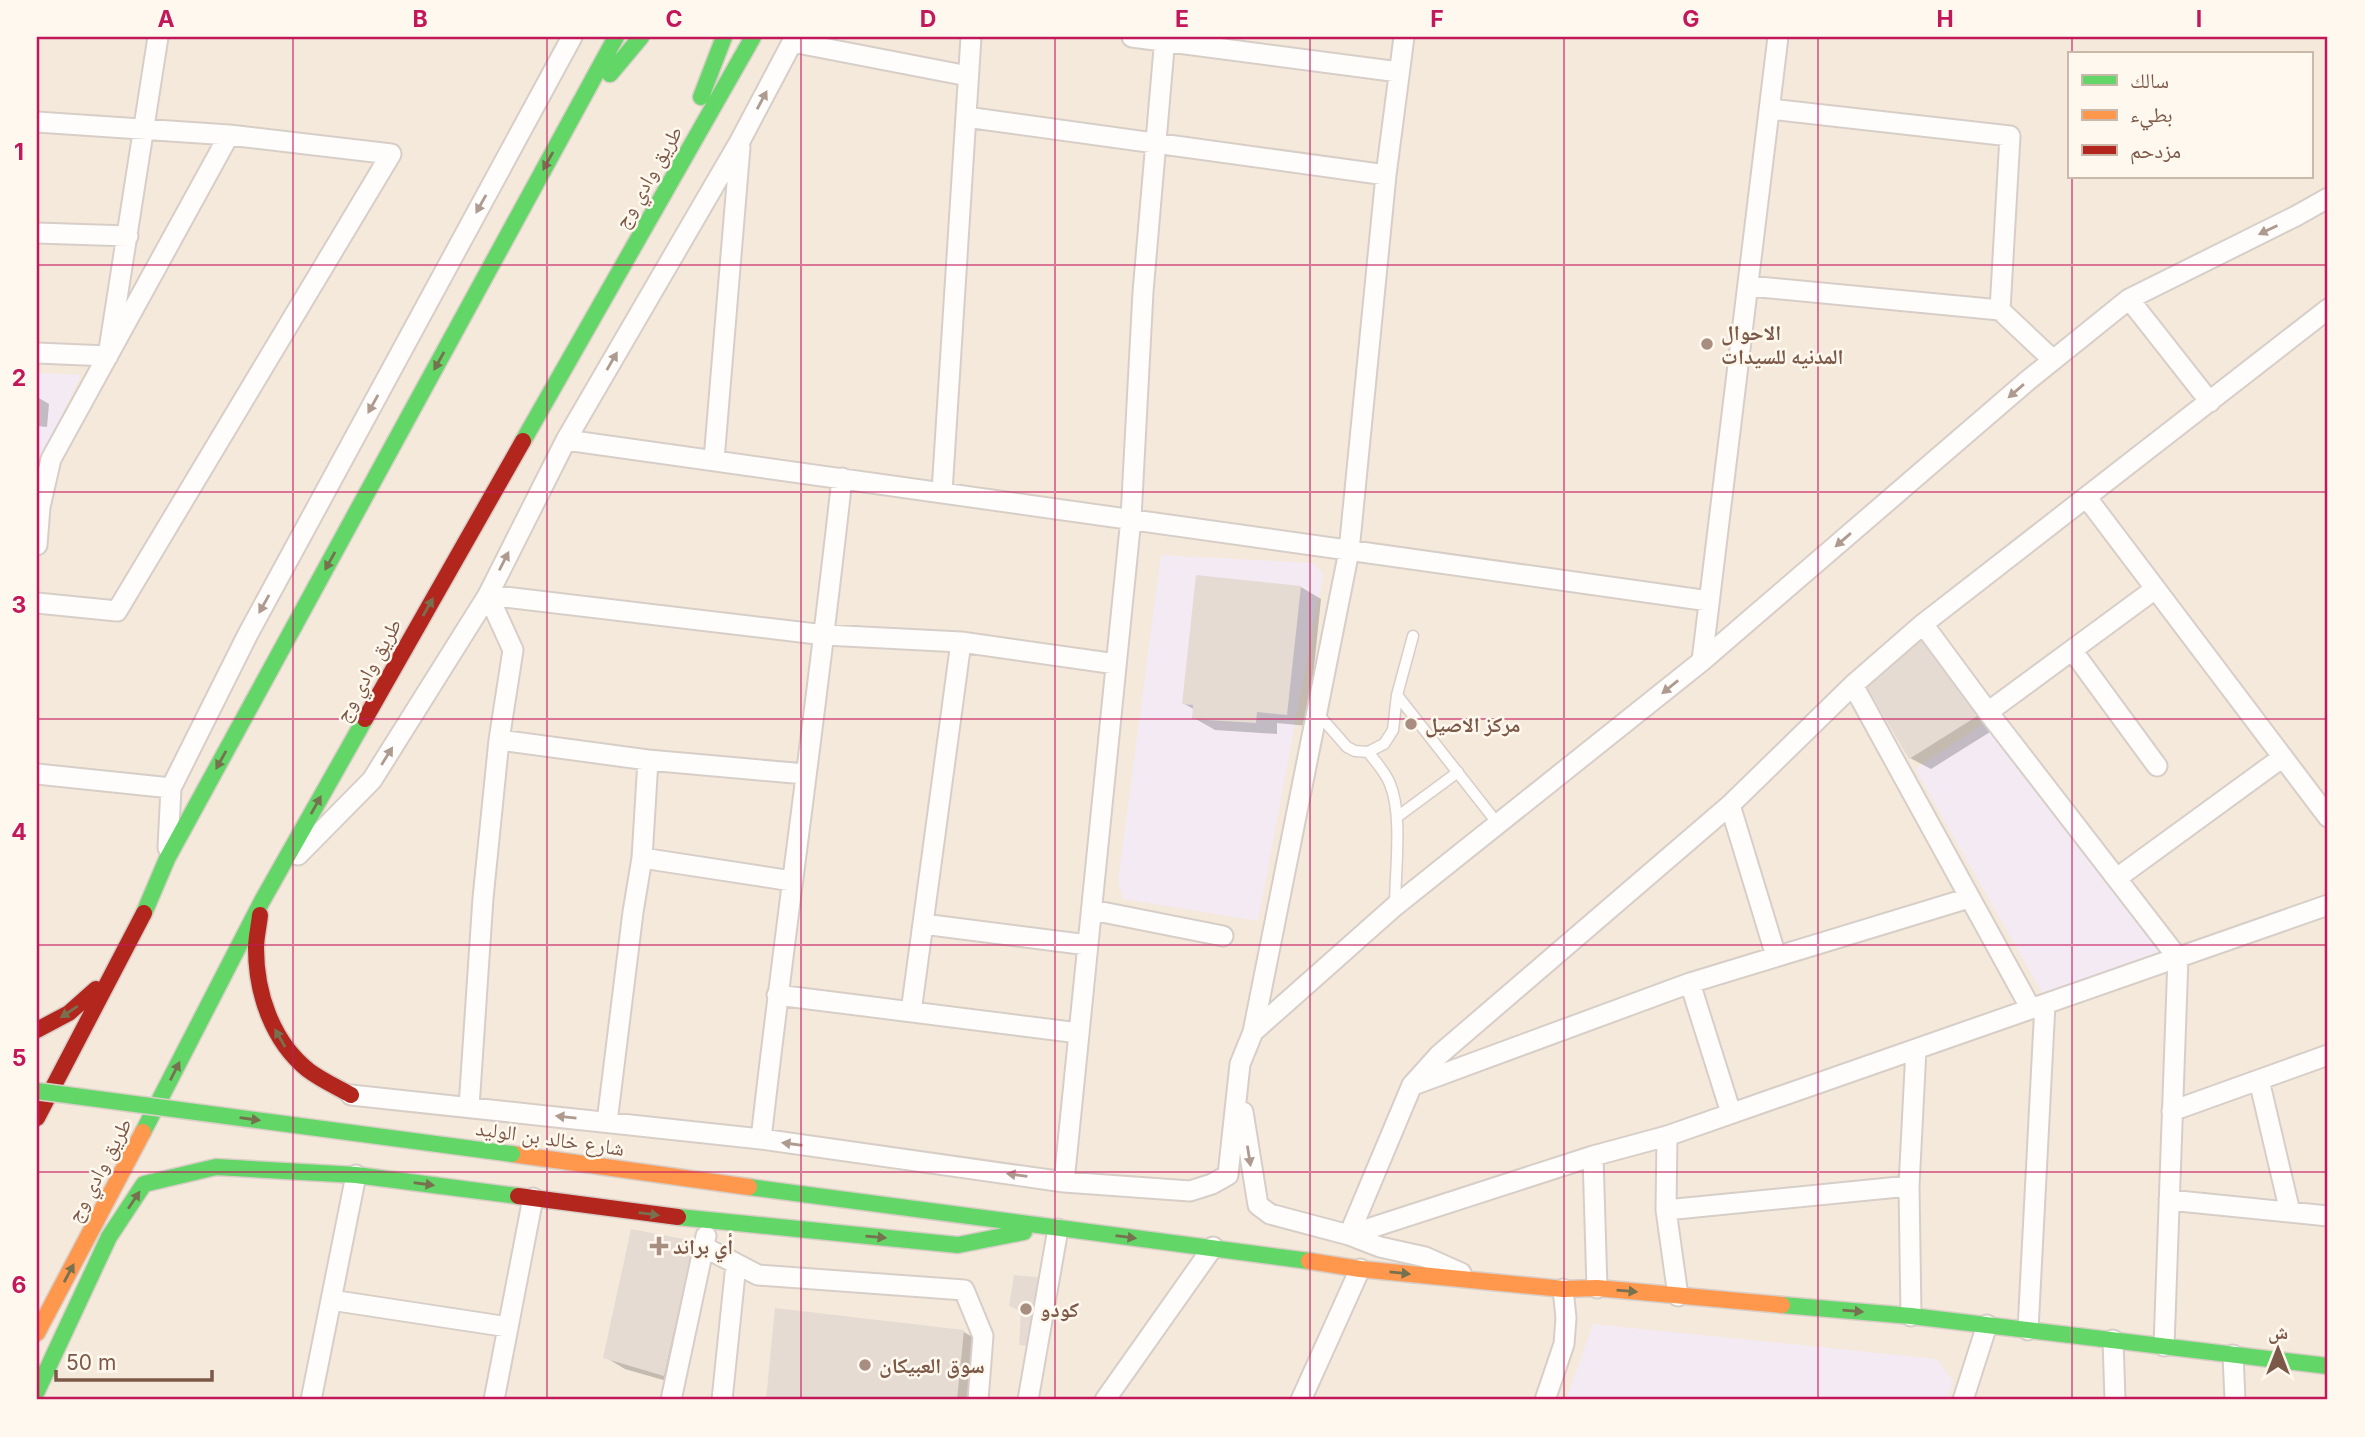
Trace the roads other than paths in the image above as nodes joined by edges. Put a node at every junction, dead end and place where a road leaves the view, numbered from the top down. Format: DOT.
graph roads {
  1 [pos="158,37"];
  2 [pos="572,37"];
  3 [pos="616,37"];
  4 [pos="641,37"];
  5 [pos="724,37"];
  6 [pos="752,37"];
  7 [pos="971,37"];
  8 [pos="1132,37"];
  9 [pos="1404,37"];
  10 [pos="1778,37"];
  11 [pos="794,39"];
  12 [pos="1165,39"];
  13 [pos="1399,72"];
  14 [pos="968,76"];
  15 [pos="1770,109"];
  16 [pos="966,117"];
  17 [pos="37,122"];
  18 [pos="568,125"];
  19 [pos="144,128"];
  20 [pos="229,135"];
  21 [pos="740,141"];
  22 [pos="1156,143"];
  23 [pos="1385,175"];
  24 [pos="670,179"];
  25 [pos="2328,198"];
  26 [pos="37,233"];
  27 [pos="128,236"];
  28 [pos="1749,286"];
  29 [pos="2129,299"];
  30 [pos="2328,309"];
  31 [pos="2000,310"];
  32 [pos="37,353"];
  33 [pos="108,356"];
  34 [pos="2053,360"];
  35 [pos="2210,402"];
  36 [pos="566,440"];
  37 [pos="714,460"];
  38 [pos="842,478"];
  39 [pos="942,492"];
  40 [pos="2087,498"];
  41 [pos="1131,518"];
  42 [pos="37,545"];
  43 [pos="1349,551"];
  44 [pos="2155,589"];
  45 [pos="488,595"];
  46 [pos="1709,601"];
  47 [pos="37,603"];
  48 [pos="1923,624"];
  49 [pos="825,635"];
  50 [pos="1413,636"];
  51 [pos="961,642"];
  52 [pos="2072,650"];
  53 [pos="1702,661"];
  54 [pos="1116,664"];
  55 [pos="1853,685"];
  56 [pos="1397,695"];
  57 [pos="1988,712"];
  58 [pos="1318,713"];
  59 [pos="499,740"];
  60 [pos="1368,752"];
  61 [pos="2283,757"];
  62 [pos="648,760"];
  63 [pos="2157,766"];
  64 [pos="1458,772"];
  65 [pos="37,774"];
  66 [pos="805,774"];
  67 [pos="170,788"];
  68 [pos="1730,804"];
  69 [pos="1397,817"];
  70 [pos="2328,817"];
  71 [pos="1499,824"];
  72 [pos="642,858"];
  73 [pos="167,859"];
  74 [pos="275,878"];
  75 [pos="2117,878"];
  76 [pos="792,880"];
  77 [pos="1969,898"];
  78 [pos="262,901"];
  79 [pos="2328,905"];
  80 [pos="1395,906"];
  81 [pos="1092,910"];
  82 [pos="140,921"];
  83 [pos="923,924"];
  84 [pos="1223,936"];
  85 [pos="1088,945"];
  86 [pos="1776,957"];
  87 [pos="2178,957"];
  88 [pos="1690,983"];
  89 [pos="777,995"];
  90 [pos="2038,1006"];
  91 [pos="911,1012"];
  92 [pos="37,1030"];
  93 [pos="1254,1032"];
  94 [pos="1079,1033"];
  95 [pos="1916,1049"];
  96 [pos="2328,1055"];
  97 [pos="1240,1064"];
  98 [pos="2259,1080"];
  99 [pos="1412,1085"];
  100 [pos="37,1091"];
  101 [pos="351,1095"];
  102 [pos="469,1107"];
  103 [pos="2172,1111"];
  104 [pos="1731,1113"];
  105 [pos="37,1118"];
  106 [pos="607,1122"];
  107 [pos="1667,1136"];
  108 [pos="761,1139"];
  109 [pos="1593,1156"];
  110 [pos="356,1175"];
  111 [pos="1064,1182"];
  112 [pos="1909,1186"];
  113 [pos="533,1198"];
  114 [pos="2169,1200"];
  115 [pos="1666,1210"];
  116 [pos="2290,1212"];
  117 [pos="2328,1216"];
  118 [pos="709,1221"];
  119 [pos="1052,1228"];
  120 [pos="1349,1235"];
  121 [pos="704,1247"];
  122 [pos="1213,1247"];
  123 [pos="736,1264"];
  124 [pos="1360,1269"];
  125 [pos="1477,1281"];
  126 [pos="1598,1288"];
  127 [pos="1563,1289"];
  128 [pos="1678,1296"];
  129 [pos="331,1300"];
  130 [pos="1911,1316"];
  131 [pos="1987,1325"];
  132 [pos="508,1327"];
  133 [pos="2028,1330"];
  134 [pos="37,1333"];
  135 [pos="2113,1340"];
  136 [pos="2164,1346"];
  137 [pos="2233,1355"];
  138 [pos="2328,1366"];
  139 [pos="37,1391"];
  140 [pos="311,1400"];
  141 [pos="494,1400"];
  142 [pos="671,1400"];
  143 [pos="722,1400"];
  144 [pos="978,1400"];
  145 [pos="1028,1400"];
  146 [pos="1105,1400"];
  147 [pos="1301,1400"];
  148 [pos="1545,1400"];
  149 [pos="1963,1400"];
  150 [pos="2115,1400"];
  151 [pos="2235,1400"];
  1 -- 19 [label="street"];
  2 -- 67 [label="street, one-way"];
  3 -- 18 [label="main road"];
  4 -- 18 [label="main road"];
  5 -- 24 [label="main road"];
  6 -- 24 [label="main road, طريق وادي وج"];
  7 -- 14 [label="street"];
  8 -- 12 [label="street"];
  9 -- 13 [label="street"];
  10 -- 15 [label="street"];
  11 -- 14 [label="street"];
  21 -- 11 [label="street, one-way"];
  12 -- 13 [label="street"];
  12 -- 22 [label="street"];
  13 -- 23 [label="street"];
  14 -- 16 [label="street"];
  15 -- 28 [label="street"];
  15 -- 31 [label="street"];
  16 -- 22 [label="street"];
  16 -- 39 [label="street"];
  17 -- 19 [label="street"];
  18 -- 73 [label="main road, one-way"];
  19 -- 20 [label="street"];
  19 -- 27 [label="street"];
  20 -- 33 [label="street"];
  20 -- 47 [label="street"];
  36 -- 21 [label="street, one-way"];
  21 -- 37 [label="street"];
  22 -- 23 [label="street"];
  22 -- 41 [label="street"];
  23 -- 43 [label="street"];
  74 -- 24 [label="main road, طريق وادي وج, one-way"];
  25 -- 29 [label="street, one-way"];
  26 -- 27 [label="street"];
  27 -- 33 [label="street"];
  28 -- 31 [label="street"];
  28 -- 46 [label="street"];
  29 -- 34 [label="street"];
  29 -- 35 [label="street"];
  30 -- 35 [label="street"];
  31 -- 34 [label="street"];
  32 -- 33 [label="street"];
  33 -- 42 [label="street"];
  34 -- 53 [label="street, one-way"];
  35 -- 40 [label="street"];
  36 -- 37 [label="street"];
  45 -- 36 [label="street, one-way"];
  37 -- 38 [label="street"];
  38 -- 39 [label="street"];
  38 -- 49 [label="street"];
  39 -- 41 [label="street"];
  40 -- 44 [label="street"];
  40 -- 48 [label="street"];
  41 -- 43 [label="street"];
  41 -- 54 [label="street"];
  43 -- 46 [label="street"];
  43 -- 58 [label="street"];
  44 -- 52 [label="street"];
  44 -- 61 [label="street"];
  45 -- 49 [label="street"];
  45 -- 59 [label="street"];
  74 -- 45 [label="street, one-way"];
  46 -- 53 [label="street"];
  48 -- 55 [label="street"];
  48 -- 57 [label="street"];
  49 -- 51 [label="street"];
  49 -- 66 [label="street"];
  50 -- 56 [label="lane"];
  51 -- 54 [label="street"];
  51 -- 83 [label="street"];
  52 -- 57 [label="street"];
  52 -- 63 [label="street"];
  53 -- 71 [label="street, one-way"];
  54 -- 81 [label="street"];
  55 -- 68 [label="street"];
  55 -- 77 [label="street"];
  56 -- 60 [label="lane"];
  56 -- 64 [label="lane"];
  57 -- 75 [label="street"];
  58 -- 60 [label="lane"];
  58 -- 93 [label="street"];
  59 -- 62 [label="street"];
  59 -- 102 [label="street"];
  60 -- 69 [label="lane"];
  61 -- 70 [label="street"];
  61 -- 75 [label="street"];
  62 -- 66 [label="street"];
  62 -- 72 [label="street"];
  64 -- 69 [label="lane"];
  64 -- 71 [label="lane"];
  65 -- 67 [label="street"];
  66 -- 76 [label="street"];
  67 -- 73 [label="street"];
  68 -- 86 [label="street"];
  68 -- 99 [label="street"];
  69 -- 80 [label="lane"];
  71 -- 80 [label="street"];
  72 -- 76 [label="street"];
  72 -- 106 [label="street"];
  73 -- 82 [label="main road"];
  74 -- 78 [label="main road, طريق وادي وج"];
  75 -- 87 [label="street"];
  76 -- 89 [label="street"];
  77 -- 86 [label="street"];
  77 -- 90 [label="street"];
  101 -- 78 [label="main road, one-way"];
  134 -- 78 [label="main road, طريق وادي وج, one-way"];
  79 -- 87 [label="street"];
  80 -- 93 [label="street"];
  81 -- 84 [label="street"];
  81 -- 85 [label="street"];
  82 -- 92 [label="main road, one-way"];
  82 -- 105 [label="main road"];
  83 -- 85 [label="street"];
  83 -- 91 [label="street"];
  85 -- 94 [label="street"];
  86 -- 88 [label="street"];
  87 -- 90 [label="street"];
  87 -- 103 [label="street"];
  88 -- 99 [label="street"];
  88 -- 104 [label="street"];
  89 -- 91 [label="street"];
  89 -- 108 [label="street"];
  90 -- 95 [label="street"];
  90 -- 133 [label="street"];
  91 -- 94 [label="street"];
  93 -- 97 [label="street"];
  94 -- 111 [label="street"];
  95 -- 104 [label="street"];
  95 -- 112 [label="street"];
  96 -- 98 [label="street"];
  97 -- 111 [label="street"];
  97 -- 120 [label="street, one-way"];
  98 -- 103 [label="street"];
  98 -- 116 [label="street"];
  99 -- 120 [label="street"];
  100 -- 119 [label="main road, شارع خالد بن الوليد, one-way, bridge"];
  101 -- 102 [label="street"];
  106 -- 102 [label="street, one-way"];
  103 -- 114 [label="street"];
  104 -- 107 [label="street"];
  106 -- 108 [label="street"];
  107 -- 109 [label="street"];
  107 -- 115 [label="street"];
  111 -- 108 [label="street, one-way"];
  109 -- 120 [label="street"];
  109 -- 126 [label="street"];
  110 -- 113 [label="main road, one-way"];
  110 -- 129 [label="street"];
  139 -- 110 [label="main road, one-way"];
  112 -- 115 [label="street"];
  112 -- 130 [label="street"];
  113 -- 118 [label="main road, one-way"];
  113 -- 132 [label="street"];
  114 -- 116 [label="street"];
  114 -- 136 [label="street"];
  115 -- 128 [label="street"];
  116 -- 117 [label="street"];
  118 -- 119 [label="main road, one-way"];
  118 -- 121 [label="street"];
  119 -- 122 [label="main road, شارع خالد بن الوليد, one-way"];
  119 -- 145 [label="street"];
  120 -- 125 [label="street"];
  121 -- 123 [label="street"];
  121 -- 142 [label="street"];
  122 -- 124 [label="main road, شارع خالد بن الوليد"];
  122 -- 146 [label="street"];
  123 -- 143 [label="street"];
  123 -- 144 [label="street"];
  124 -- 125 [label="main road, شارع خالد بن الوليد, one-way"];
  124 -- 147 [label="street"];
  125 -- 127 [label="main road, شارع خالد بن الوليد"];
  126 -- 127 [label="main road, شارع خالد بن الوليد"];
  126 -- 128 [label="main road, شارع خالد بن الوليد, one-way"];
  127 -- 148 [label="street"];
  128 -- 130 [label="main road, شارع خالد بن الوليد, one-way"];
  129 -- 132 [label="street"];
  129 -- 140 [label="street"];
  130 -- 131 [label="main road, شارع خالد بن الوليد"];
  131 -- 133 [label="main road, شارع خالد بن الوليد"];
  131 -- 149 [label="street"];
  132 -- 141 [label="street"];
  133 -- 135 [label="main road, شارع خالد بن الوليد"];
  135 -- 136 [label="main road, شارع خالد بن الوليد"];
  135 -- 150 [label="street"];
  136 -- 137 [label="main road, شارع خالد بن الوليد"];
  137 -- 138 [label="main road, شارع خالد بن الوليد"];
  137 -- 151 [label="street"];
}
